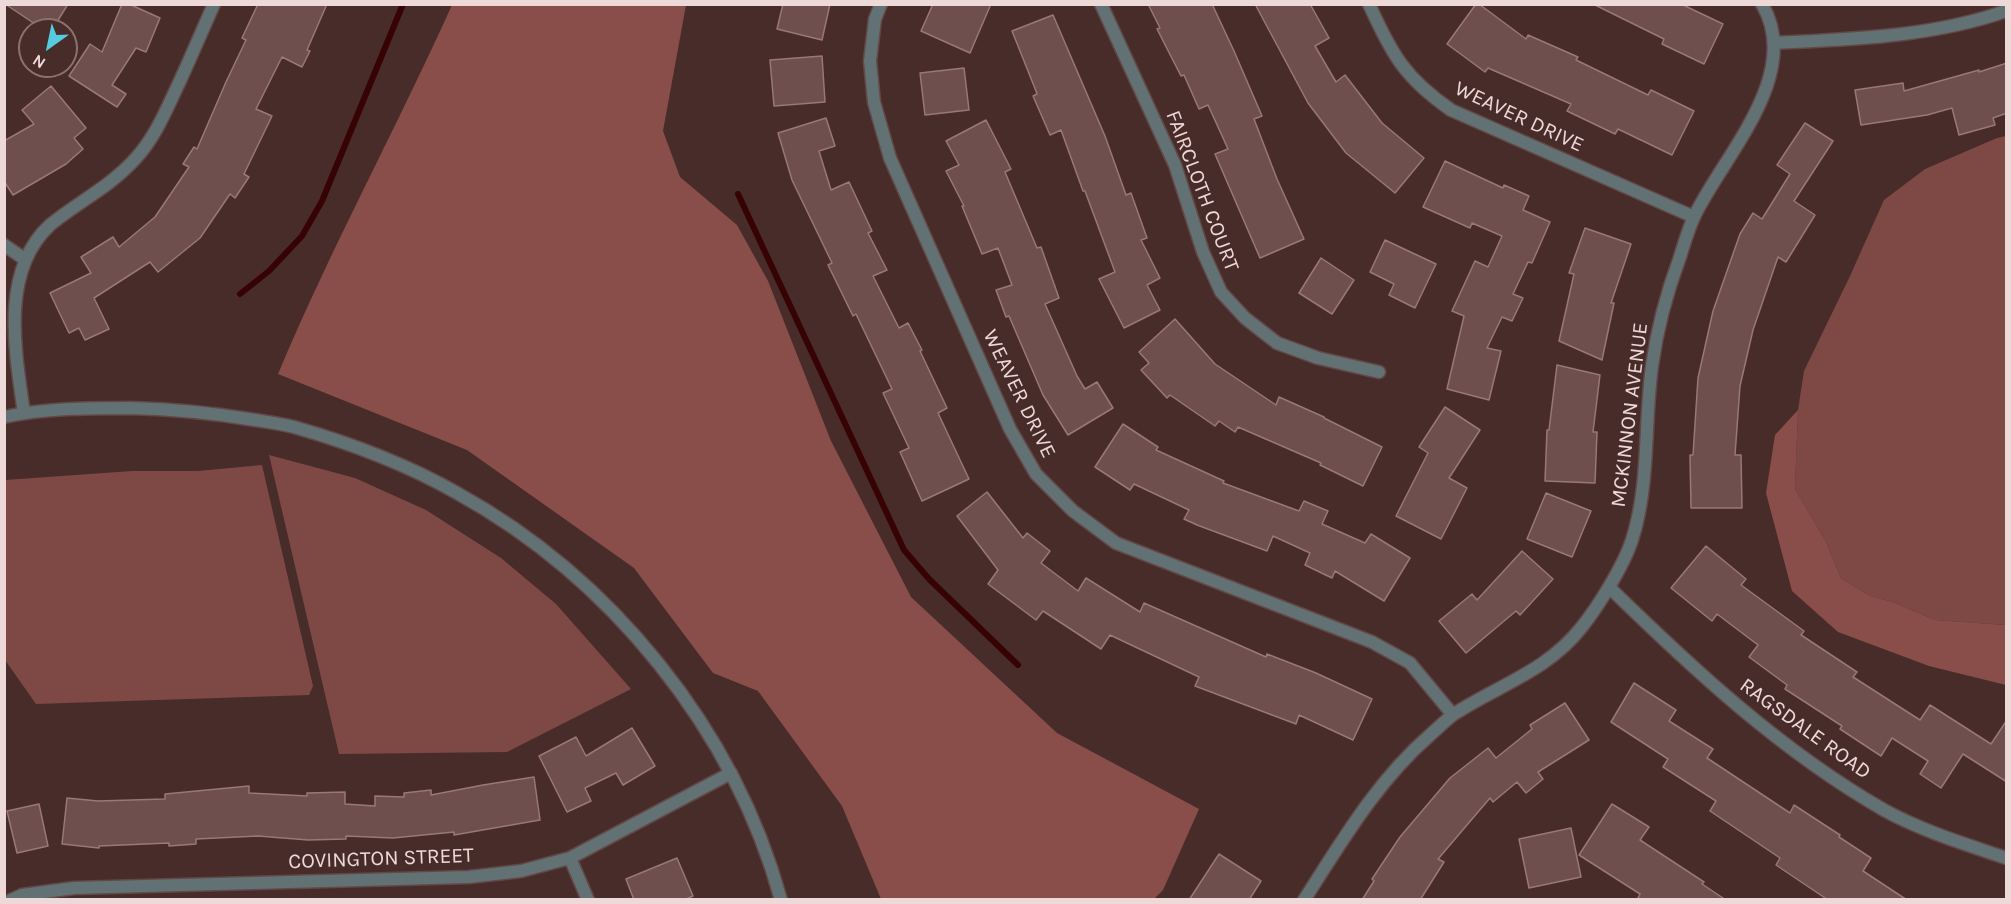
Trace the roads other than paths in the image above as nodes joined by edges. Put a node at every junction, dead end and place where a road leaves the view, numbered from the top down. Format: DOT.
graph roads {
  1 [pos="214,4"];
  2 [pos="881,4"];
  3 [pos="1101,4"];
  4 [pos="1369,4"];
  5 [pos="1762,4"];
  6 [pos="2007,11"];
  7 [pos="1774,43"];
  8 [pos="1694,217"];
  9 [pos="4,245"];
  10 [pos="23,258"];
  11 [pos="1379,372"];
  12 [pos="24,413"];
  13 [pos="4,417"];
  14 [pos="1609,587"];
  15 [pos="1453,715"];
  16 [pos="730,773"];
  17 [pos="570,858"];
  18 [pos="2007,858"];
  19 [pos="10,900"];
  20 [pos="588,900"];
  21 [pos="781,900"];
  22 [pos="1304,900"];
  1 -- 10 [label="street"];
  2 -- 15 [label="street, WEAVER DRIVE"];
  3 -- 11 [label="street, FAIRCLOTH COURT"];
  4 -- 8 [label="street, WEAVER DRIVE"];
  5 -- 7 [label="street, MCKINNON AVENUE"];
  6 -- 7 [label="street"];
  7 -- 8 [label="street, MCKINNON AVENUE"];
  8 -- 14 [label="street, MCKINNON AVENUE"];
  9 -- 10 [label="street"];
  10 -- 12 [label="street"];
  12 -- 13 [label="street"];
  12 -- 16 [label="street"];
  14 -- 15 [label="street, MCKINNON AVENUE"];
  14 -- 18 [label="street, RAGSDALE ROAD"];
  15 -- 22 [label="street, MCKINNON AVENUE"];
  16 -- 17 [label="street, COVINGTON STREET"];
  16 -- 21 [label="street"];
  17 -- 19 [label="street, COVINGTON STREET"];
  17 -- 20 [label="street"];
}
